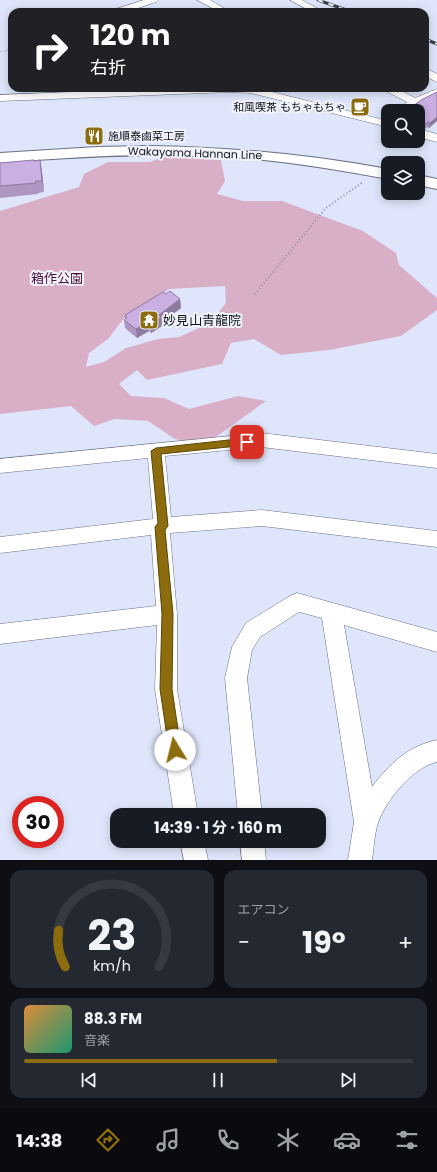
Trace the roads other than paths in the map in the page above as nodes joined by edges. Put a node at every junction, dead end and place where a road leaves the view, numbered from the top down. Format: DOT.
graph roads {
  1 [pos="153,0"];
  2 [pos="202,0"];
  3 [pos="295,0"];
  4 [pos="128,8"];
  5 [pos="219,8"];
  6 [pos="311,8"];
  7 [pos="119,92"];
  8 [pos="276,92"];
  9 [pos="395,92"];
  10 [pos="437,92"];
  11 [pos="0,98"];
  12 [pos="414,102"];
  13 [pos="411,104"];
  14 [pos="381,122"];
  15 [pos="425,135"];
  16 [pos="437,138"];
  17 [pos="0,158"];
  18 [pos="381,173"];
  19 [pos="425,181"];
  20 [pos="437,184"];
  21 [pos="156,451"];
  22 [pos="437,461"];
  23 [pos="0,466"];
  24 [pos="162,527"];
  25 [pos="437,539"];
  26 [pos="0,546"];
  27 [pos="331,612"];
  28 [pos="168,614"];
  29 [pos="0,634"];
  30 [pos="437,642"];
  31 [pos="437,751"];
  32 [pos="185,808"];
  33 [pos="249,808"];
  34 [pos="366,821"];
  35 [pos="193,848"];
  36 [pos="253,848"];
  37 [pos="196,860"];
  38 [pos="254,860"];
  39 [pos="360,860"];
  1 -- 4 [label="street"];
  2 -- 5 [label="street"];
  3 -- 6 [label="street"];
  7 -- 11 [label="street"];
  8 -- 14 [label="street"];
  9 -- 12 [label="street"];
  10 -- 12 [label="street"];
  12 -- 13 [label="street"];
  15 -- 16 [label="street"];
  17 -- 18 [label="main road, Wakayama Hannan Line"];
  19 -- 20 [label="main road"];
  21 -- 22 [label="street"];
  21 -- 23 [label="street"];
  21 -- 24 [label="street"];
  24 -- 25 [label="street"];
  24 -- 26 [label="street"];
  24 -- 28 [label="street"];
  27 -- 30 [label="street"];
  27 -- 33 [label="street"];
  27 -- 34 [label="street"];
  28 -- 29 [label="street"];
  28 -- 32 [label="street"];
  31 -- 34 [label="street"];
  34 -- 39 [label="street"];
  35 -- 37 [label="street"];
  36 -- 38 [label="street"];
}
